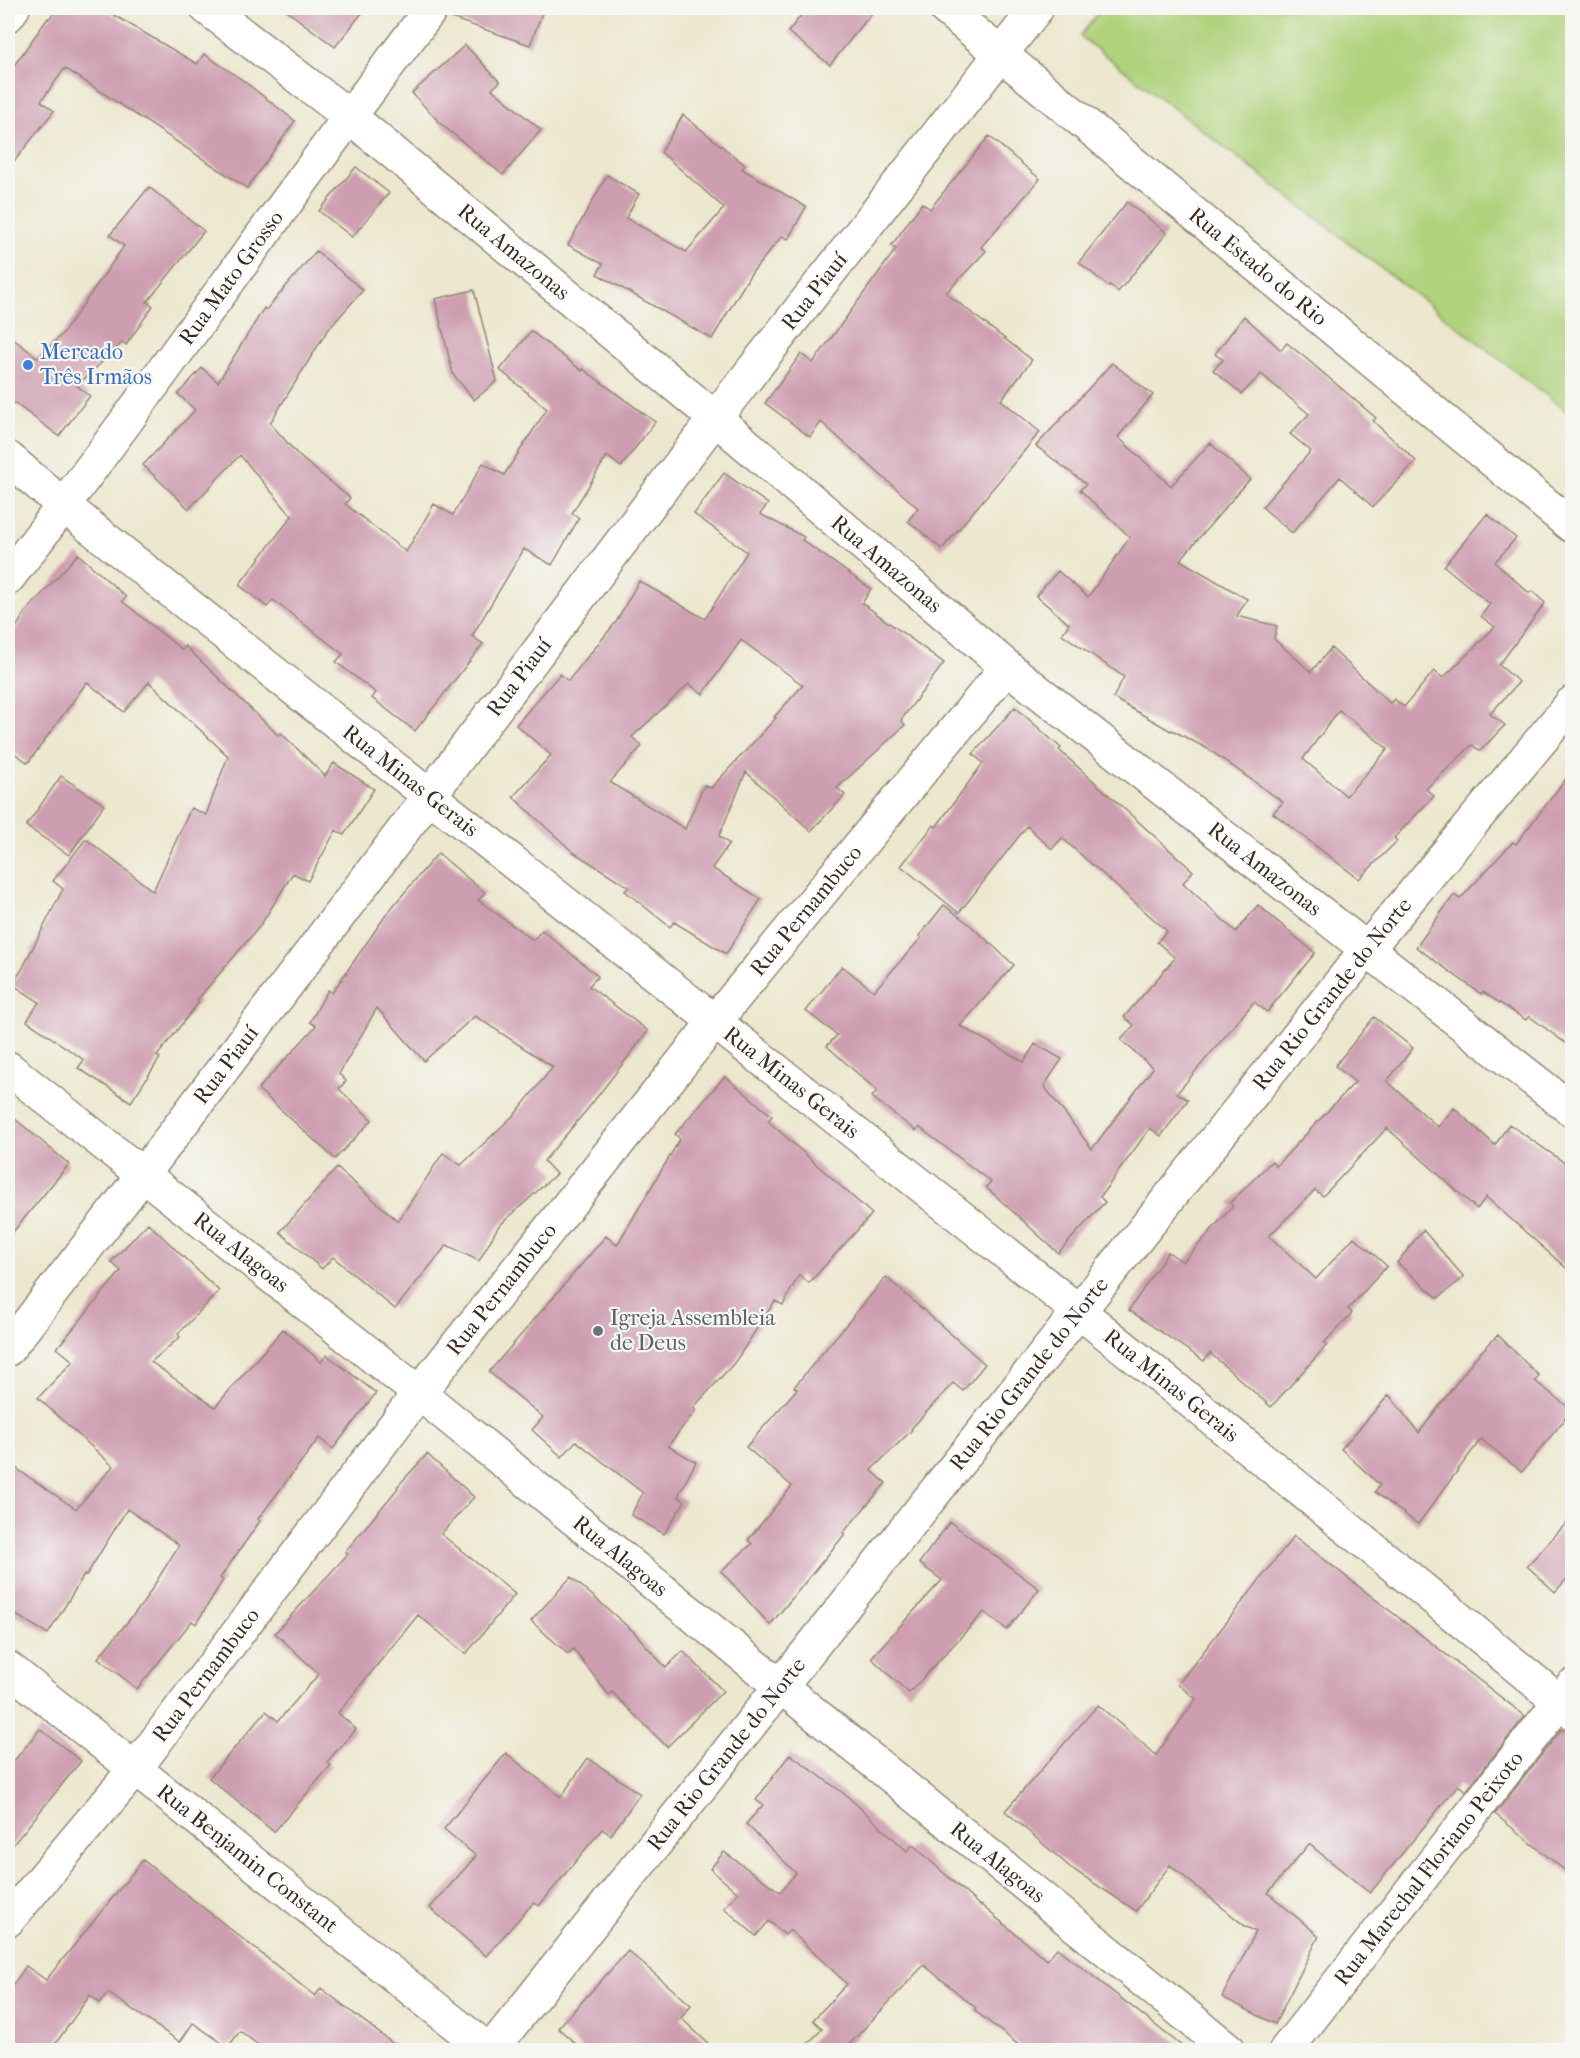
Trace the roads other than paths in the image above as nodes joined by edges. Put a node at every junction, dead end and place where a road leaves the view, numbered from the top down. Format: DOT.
graph roads {
  1 [pos="13,8"];
  2 [pos="207,8"];
  3 [pos="432,8"];
  4 [pos="945,8"];
  5 [pos="1037,8"];
  6 [pos="8,15"];
  7 [pos="1002,55"];
  8 [pos="349,116"];
  9 [pos="715,418"];
  10 [pos="8,458"];
  11 [pos="64,506"];
  12 [pos="1572,526"];
  13 [pos="8,578"];
  14 [pos="1007,667"];
  15 [pos="1572,703"];
  16 [pos="429,796"];
  17 [pos="1368,948"];
  18 [pos="715,1021"];
  19 [pos="8,1068"];
  20 [pos="1572,1110"];
  21 [pos="142,1176"];
  22 [pos="1078,1311"];
  23 [pos="8,1349"];
  24 [pos="419,1393"];
  25 [pos="8,1668"];
  26 [pos="780,1687"];
  27 [pos="1568,1700"];
  28 [pos="135,1768"];
  29 [pos="8,1920"];
  30 [pos="490,2050"];
  31 [pos="1229,2050"];
  32 [pos="1286,2050"];
  1 -- 6 [label="street"];
  2 -- 8 [label="street, Rua Amazonas"];
  3 -- 8 [label="street, Rua Mato Grosso"];
  4 -- 7 [label="street, Rua Estado do Rio"];
  5 -- 7 [label="street, Rua Piauí"];
  7 -- 9 [label="street, Rua Piauí"];
  7 -- 12 [label="street, Rua Estado do Rio"];
  8 -- 9 [label="street, Rua Amazonas"];
  8 -- 11 [label="street, Rua Mato Grosso"];
  9 -- 14 [label="street, Rua Amazonas"];
  9 -- 16 [label="street, Rua Piauí"];
  10 -- 11 [label="street, Rua Minas Gerais"];
  11 -- 13 [label="street, Rua Mato Grosso"];
  11 -- 16 [label="street, Rua Minas Gerais"];
  14 -- 17 [label="street, Rua Amazonas"];
  14 -- 18 [label="street, Rua Pernambuco"];
  15 -- 17 [label="street, Rua Rio Grande do Norte"];
  16 -- 18 [label="street, Rua Minas Gerais"];
  16 -- 21 [label="street, Rua Piauí"];
  17 -- 20 [label="street, Rua Amazonas"];
  17 -- 22 [label="street, Rua Rio Grande do Norte"];
  18 -- 22 [label="street, Rua Minas Gerais"];
  18 -- 24 [label="street, Rua Pernambuco"];
  19 -- 21 [label="street, Rua Alagoas"];
  21 -- 23 [label="street, Rua Piauí"];
  21 -- 24 [label="street, Rua Alagoas"];
  22 -- 26 [label="street, Rua Rio Grande do Norte"];
  22 -- 27 [label="street, Rua Minas Gerais"];
  24 -- 26 [label="street, Rua Alagoas"];
  24 -- 28 [label="street, Rua Pernambuco"];
  25 -- 28 [label="street, Rua Benjamin Constant"];
  26 -- 30 [label="street, Rua Rio Grande do Norte"];
  26 -- 31 [label="street, Rua Alagoas"];
  27 -- 32 [label="street, Rua Marechal Floriano Peixoto"];
  28 -- 29 [label="street, Rua Pernambuco"];
  28 -- 30 [label="street, Rua Benjamin Constant"];
}
